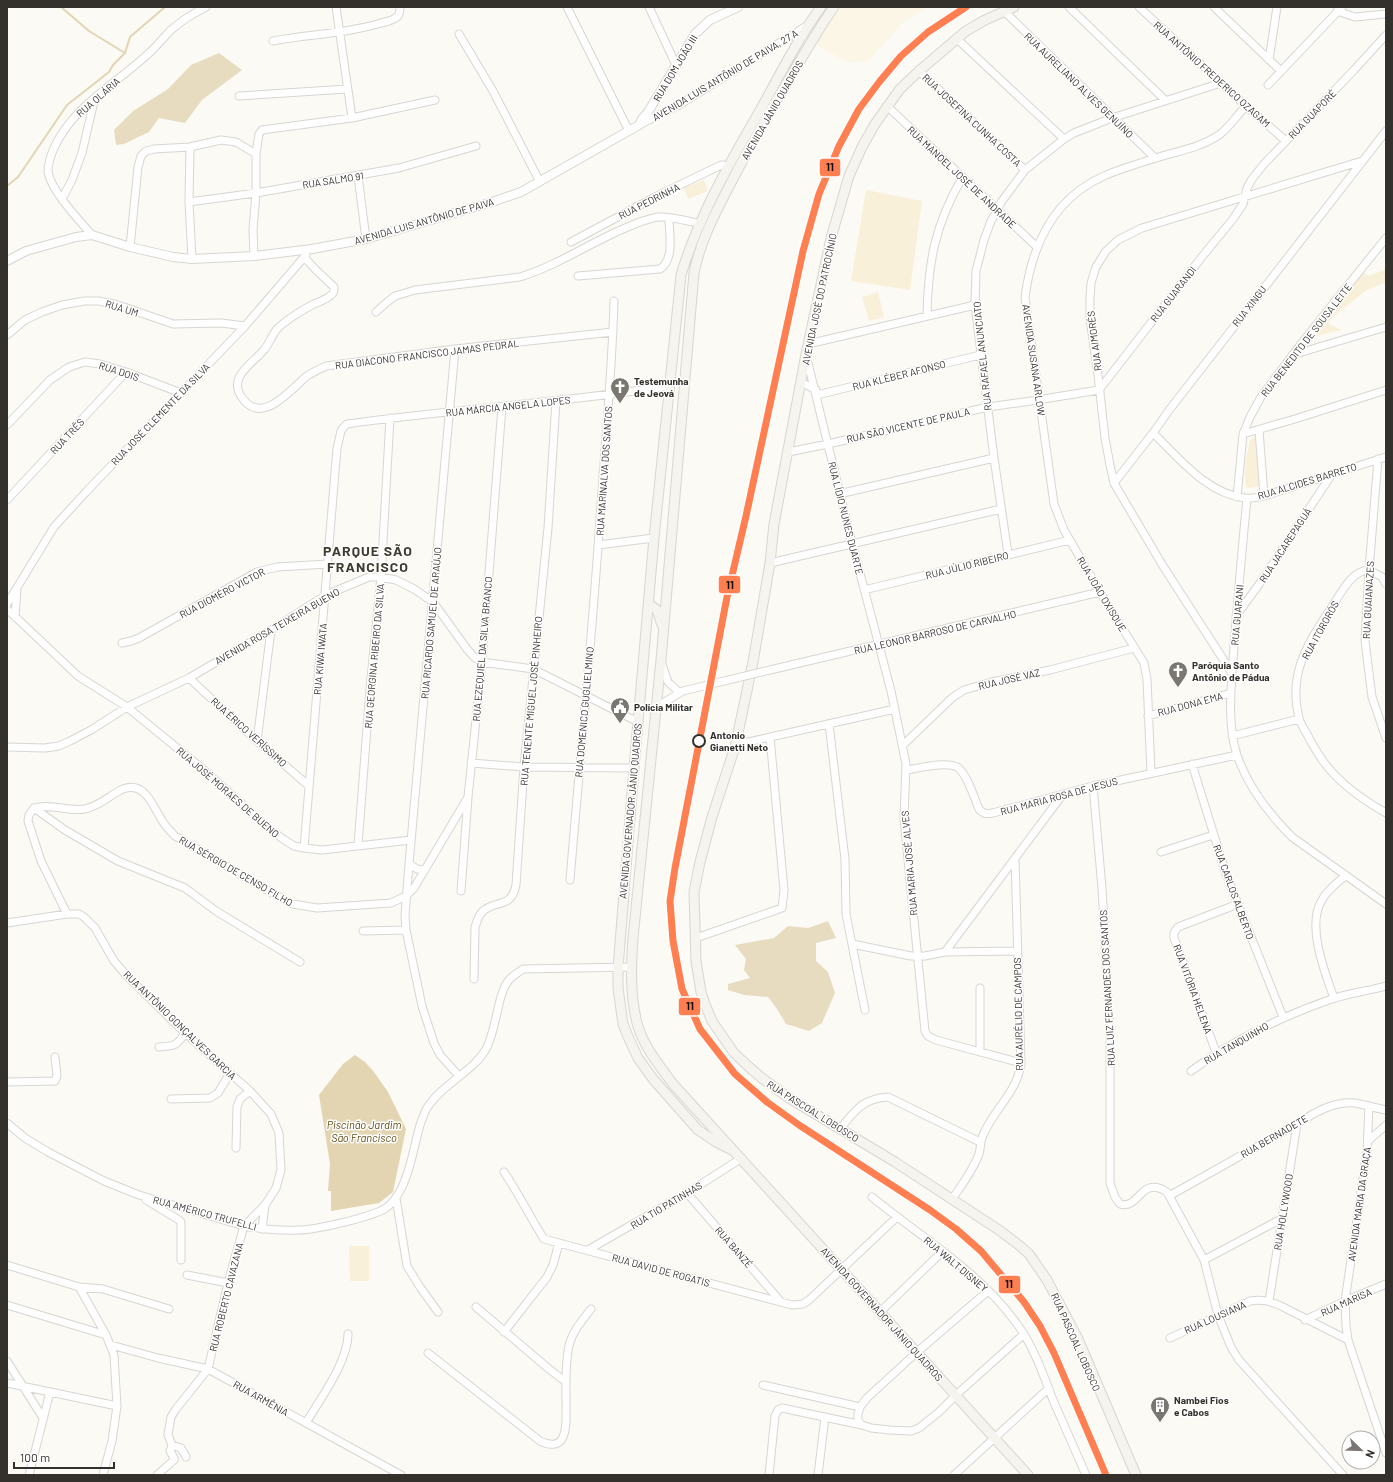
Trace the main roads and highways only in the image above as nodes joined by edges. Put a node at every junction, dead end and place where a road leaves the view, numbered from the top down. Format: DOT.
graph roads {
  1 [pos="821,7"];
  2 [pos="834,7"];
  3 [pos="1014,7"];
  4 [pos="710,214"];
  5 [pos="682,271"];
  6 [pos="694,273"];
  7 [pos="672,523"];
  8 [pos="655,526"];
  9 [pos="654,542"];
  10 [pos="670,548"];
  11 [pos="649,604"];
  12 [pos="664,633"];
  13 [pos="753,662"];
  14 [pos="643,670"];
  15 [pos="656,707"];
  16 [pos="638,722"];
  17 [pos="653,731"];
  18 [pos="705,1118"];
  19 [pos="694,1125"];
  20 [pos="740,1155"];
  21 [pos="1028,1475"];
  22 [pos="1136,1475"];
  1 -- 4 [label="main road, AVENIDA JÂNIO QUADROS"];
  2 -- 4 [label="main road, AVENIDA JÂNIO QUADROS"];
  3 -- 13 [label="main road, AVENIDA JOSÉ DO PATROCÍNIO"];
  4 -- 5 [label="main road, AVENIDA GOVERNADOR JÂNIO QUADROS"];
  4 -- 6 [label="main road, AVENIDA GOVERNADOR JÂNIO QUADROS"];
  5 -- 6 [label="main road"];
  5 -- 8 [label="main road, AVENIDA GOVERNADOR JÂNIO QUADROS"];
  6 -- 7 [label="main road, AVENIDA GOVERNADOR JÂNIO QUADROS"];
  7 -- 8 [label="main road"];
  7 -- 10 [label="main road, AVENIDA GOVERNADOR JÂNIO QUADROS"];
  8 -- 9 [label="main road, AVENIDA GOVERNADOR JÂNIO QUADROS"];
  9 -- 10 [label="main road"];
  9 -- 11 [label="main road, AVENIDA GOVERNADOR JÂNIO QUADROS"];
  10 -- 12 [label="main road, AVENIDA GOVERNADOR JÂNIO QUADROS"];
  11 -- 12 [label="main road"];
  11 -- 14 [label="main road, AVENIDA GOVERNADOR JÂNIO QUADROS"];
  12 -- 15 [label="main road, AVENIDA GOVERNADOR JÂNIO QUADROS"];
  13 -- 22 [label="main road, RUA PASCOAL LOBOSCO"];
  14 -- 15 [label="main road"];
  14 -- 16 [label="main road, AVENIDA GOVERNADOR JÂNIO QUADROS"];
  15 -- 17 [label="main road, AVENIDA GOVERNADOR JÂNIO QUADROS"];
  16 -- 17 [label="main road"];
  16 -- 19 [label="main road, AVENIDA GOVERNADOR JÂNIO QUADROS"];
  17 -- 18 [label="main road, AVENIDA GOVERNADOR JÂNIO QUADROS"];
  18 -- 19 [label="main road"];
  18 -- 20 [label="main road, AVENIDA GOVERNADOR JÂNIO QUADROS"];
  19 -- 20 [label="main road, AVENIDA GOVERNADOR JÂNIO QUADROS"];
  20 -- 21 [label="main road, AVENIDA GOVERNADOR JÂNIO QUADROS"];
}
